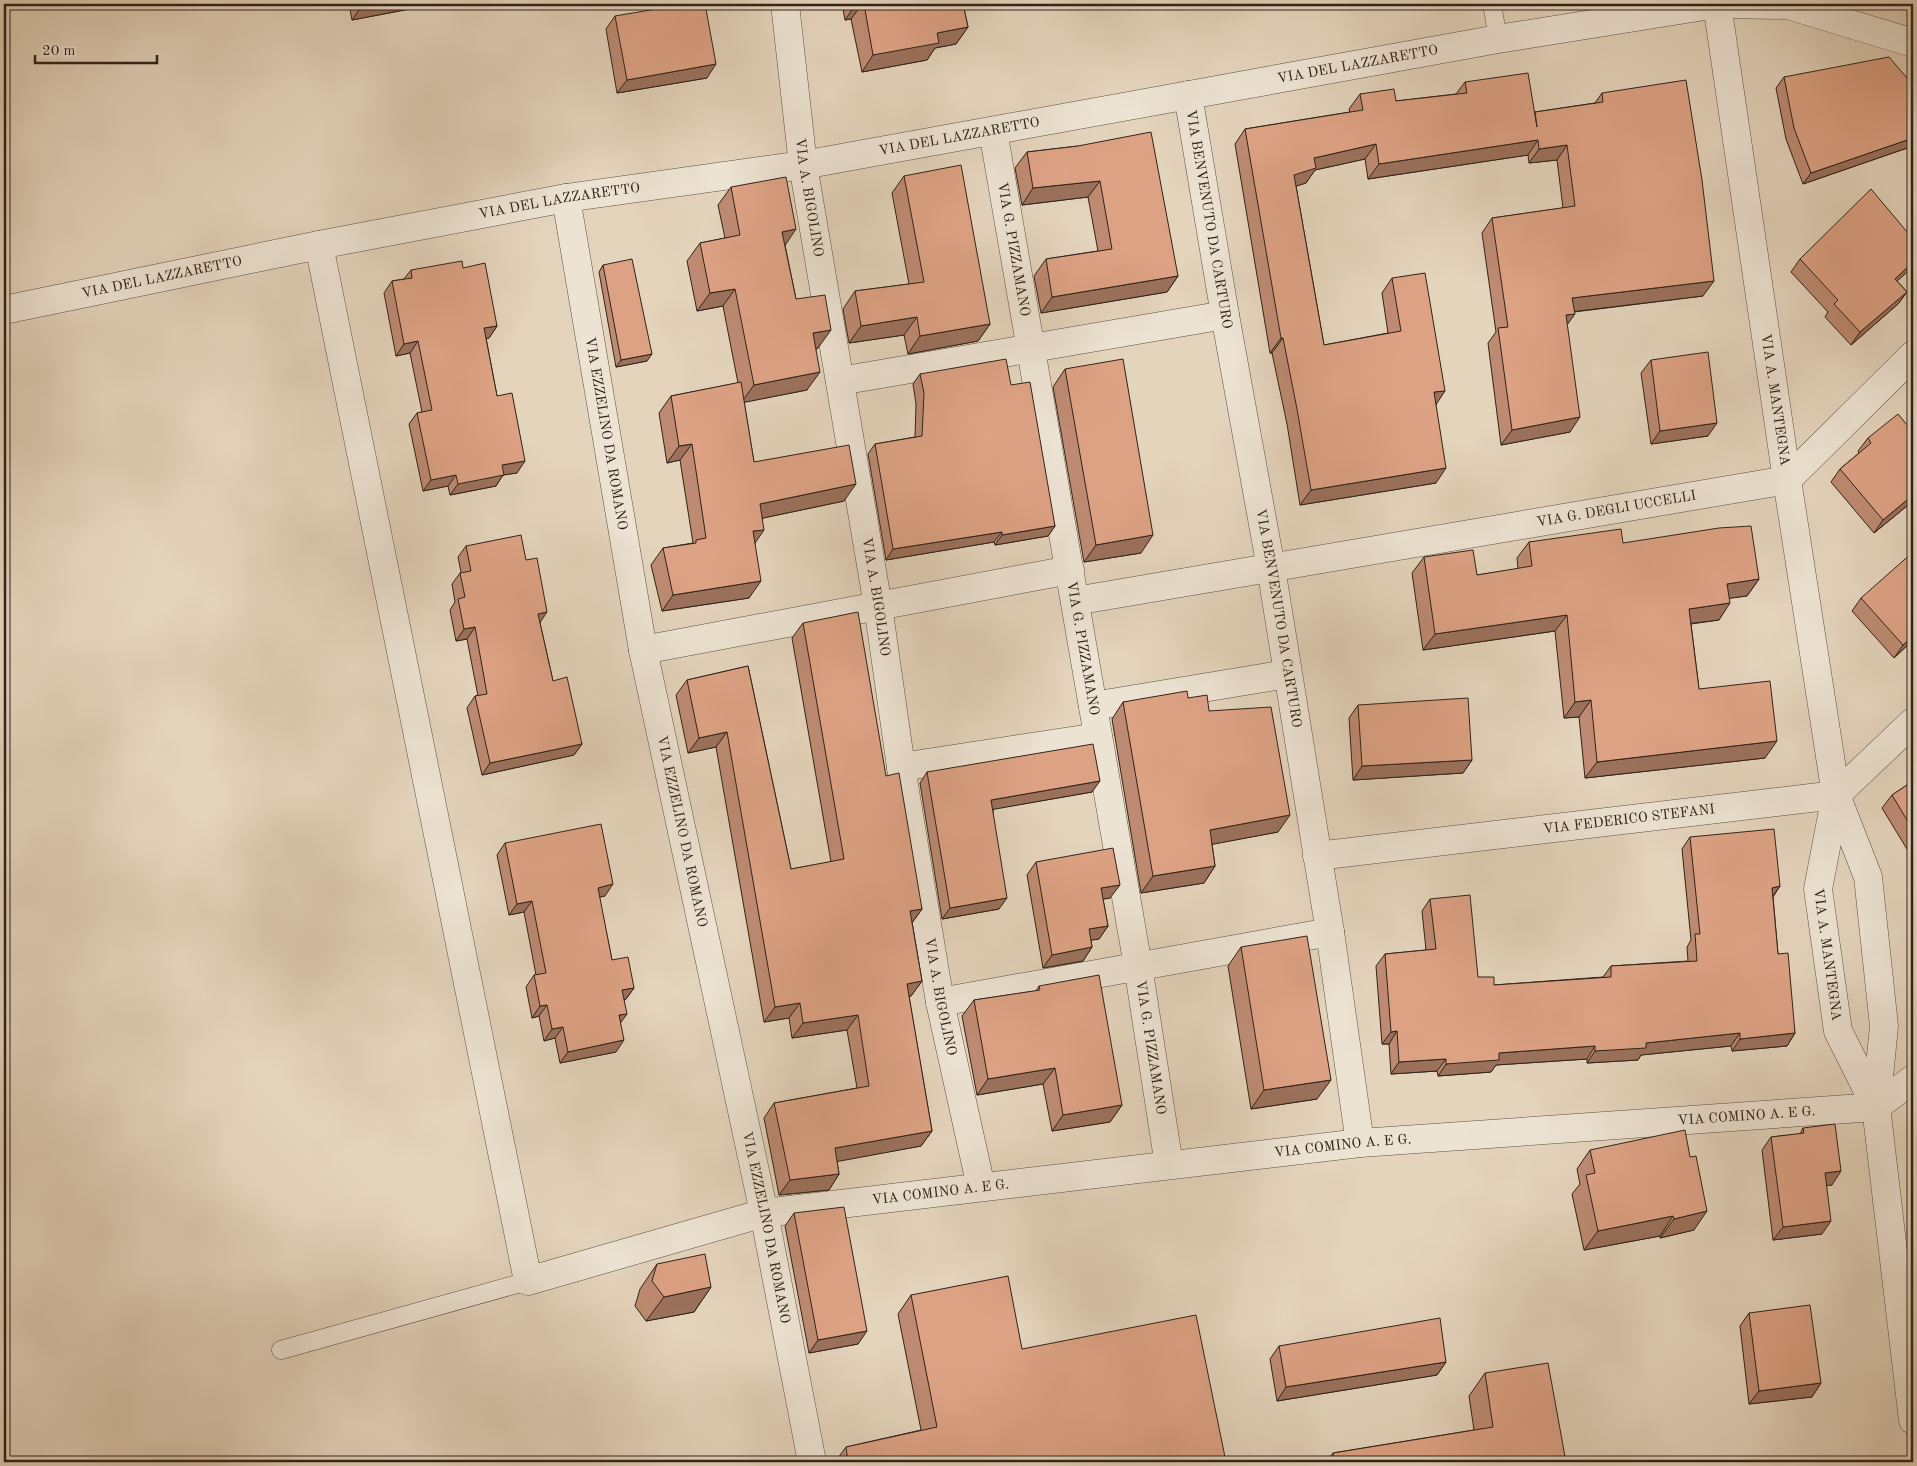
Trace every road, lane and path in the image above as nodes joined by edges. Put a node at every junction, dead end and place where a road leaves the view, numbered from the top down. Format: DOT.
graph roads {
  1 [pos="785,4"];
  2 [pos="1492,4"];
  3 [pos="1717,4"];
  4 [pos="1498,39"];
  5 [pos="1913,43"];
  6 [pos="1188,95"];
  7 [pos="994,131"];
  8 [pos="802,165"];
  9 [pos="566,198"];
  10 [pos="319,245"];
  11 [pos="4,310"];
  12 [pos="1225,315"];
  13 [pos="1030,348"];
  14 [pos="1913,355"];
  15 [pos="840,381"];
  16 [pos="1787,480"];
  17 [pos="1271,568"];
  18 [pos="1070,570"];
  19 [pos="1075,601"];
  20 [pos="878,606"];
  21 [pos="643,650"];
  22 [pos="1288,674"];
  23 [pos="1093,706"];
  24 [pos="1913,722"];
  25 [pos="1098,737"];
  26 [pos="901,767"];
  27 [pos="1836,795"];
  28 [pos="1317,856"];
  29 [pos="1330,932"];
  30 [pos="1138,966"];
  31 [pos="940,1002"];
  32 [pos="1913,1080"];
  33 [pos="1876,1107"];
  34 [pos="1360,1144"];
  35 [pos="1170,1165"];
  36 [pos="981,1187"];
  37 [pos="764,1213"];
  38 [pos="528,1281"];
  39 [pos="281,1350"];
  40 [pos="1913,1420"];
  41 [pos="812,1462"];
  1 -- 8 [label="street, VIA A. BIGOLINO"];
  2 -- 4 [label="lane"];
  3 -- 4 [label="street, VIA DEL LAZZARETTO"];
  3 -- 5 [label="street, VIA DEL LAZZARETTO"];
  3 -- 16 [label="street, VIA A. MANTEGNA"];
  4 -- 6 [label="street, VIA DEL LAZZARETTO"];
  6 -- 7 [label="street, VIA DEL LAZZARETTO"];
  6 -- 12 [label="street, VIA BENVENUTO DA CARTURO"];
  7 -- 8 [label="street, VIA DEL LAZZARETTO"];
  7 -- 13 [label="street, VIA G. PIZZAMANO"];
  8 -- 9 [label="street, VIA DEL LAZZARETTO"];
  8 -- 15 [label="street, VIA A. BIGOLINO"];
  9 -- 10 [label="street, VIA DEL LAZZARETTO"];
  9 -- 21 [label="street, VIA EZZELINO DA ROMANO"];
  10 -- 11 [label="street, VIA DEL LAZZARETTO"];
  10 -- 38 [label="street"];
  12 -- 13 [label="street"];
  12 -- 17 [label="street, VIA BENVENUTO DA CARTURO"];
  13 -- 15 [label="street"];
  13 -- 18 [label="street, VIA G. PIZZAMANO"];
  14 -- 16 [label="street"];
  15 -- 20 [label="street, VIA A. BIGOLINO"];
  16 -- 17 [label="street, VIA G. DEGLI UCCELLI"];
  16 -- 27 [label="street, VIA A. MANTEGNA"];
  17 -- 19 [label="street, VIA G. DEGLI UCCELLI"];
  17 -- 22 [label="street, VIA BENVENUTO DA CARTURO"];
  18 -- 19 [label="street, VIA G. PIZZAMANO"];
  18 -- 20 [label="street"];
  19 -- 23 [label="street, VIA G. PIZZAMANO"];
  20 -- 21 [label="street"];
  20 -- 26 [label="street, VIA A. BIGOLINO"];
  21 -- 37 [label="street, VIA EZZELINO DA ROMANO"];
  22 -- 23 [label="street"];
  22 -- 28 [label="street, VIA BENVENUTO DA CARTURO"];
  23 -- 25 [label="street, VIA G. PIZZAMANO"];
  24 -- 27 [label="street"];
  25 -- 26 [label="street"];
  25 -- 30 [label="street, VIA G. PIZZAMANO"];
  26 -- 31 [label="street, VIA A. BIGOLINO"];
  27 -- 28 [label="street, VIA FEDERICO STEFANI"];
  27 -- 33 [label="street, VIA A. MANTEGNA"];
  27 -- 33 [label="street, VIA A. MANTEGNA"];
  28 -- 29 [label="street, VIA BENVENUTO DA CARTURO"];
  29 -- 30 [label="street"];
  29 -- 34 [label="street, VIA BENVENUTO DA CARTURO"];
  30 -- 31 [label="street"];
  30 -- 35 [label="street, VIA G. PIZZAMANO"];
  31 -- 36 [label="street, VIA A. BIGOLINO"];
  32 -- 33 [label="street"];
  33 -- 34 [label="street, VIA COMINO A. E G."];
  33 -- 40 [label="street, VIA A. MANTEGNA"];
  34 -- 35 [label="street, VIA COMINO A. E G."];
  35 -- 36 [label="street, VIA COMINO A. E G."];
  36 -- 37 [label="street, VIA COMINO A. E G."];
  37 -- 38 [label="street, VIA COMINO A. E G."];
  37 -- 41 [label="street, VIA EZZELINO DA ROMANO"];
  38 -- 39 [label="lane"];
}
